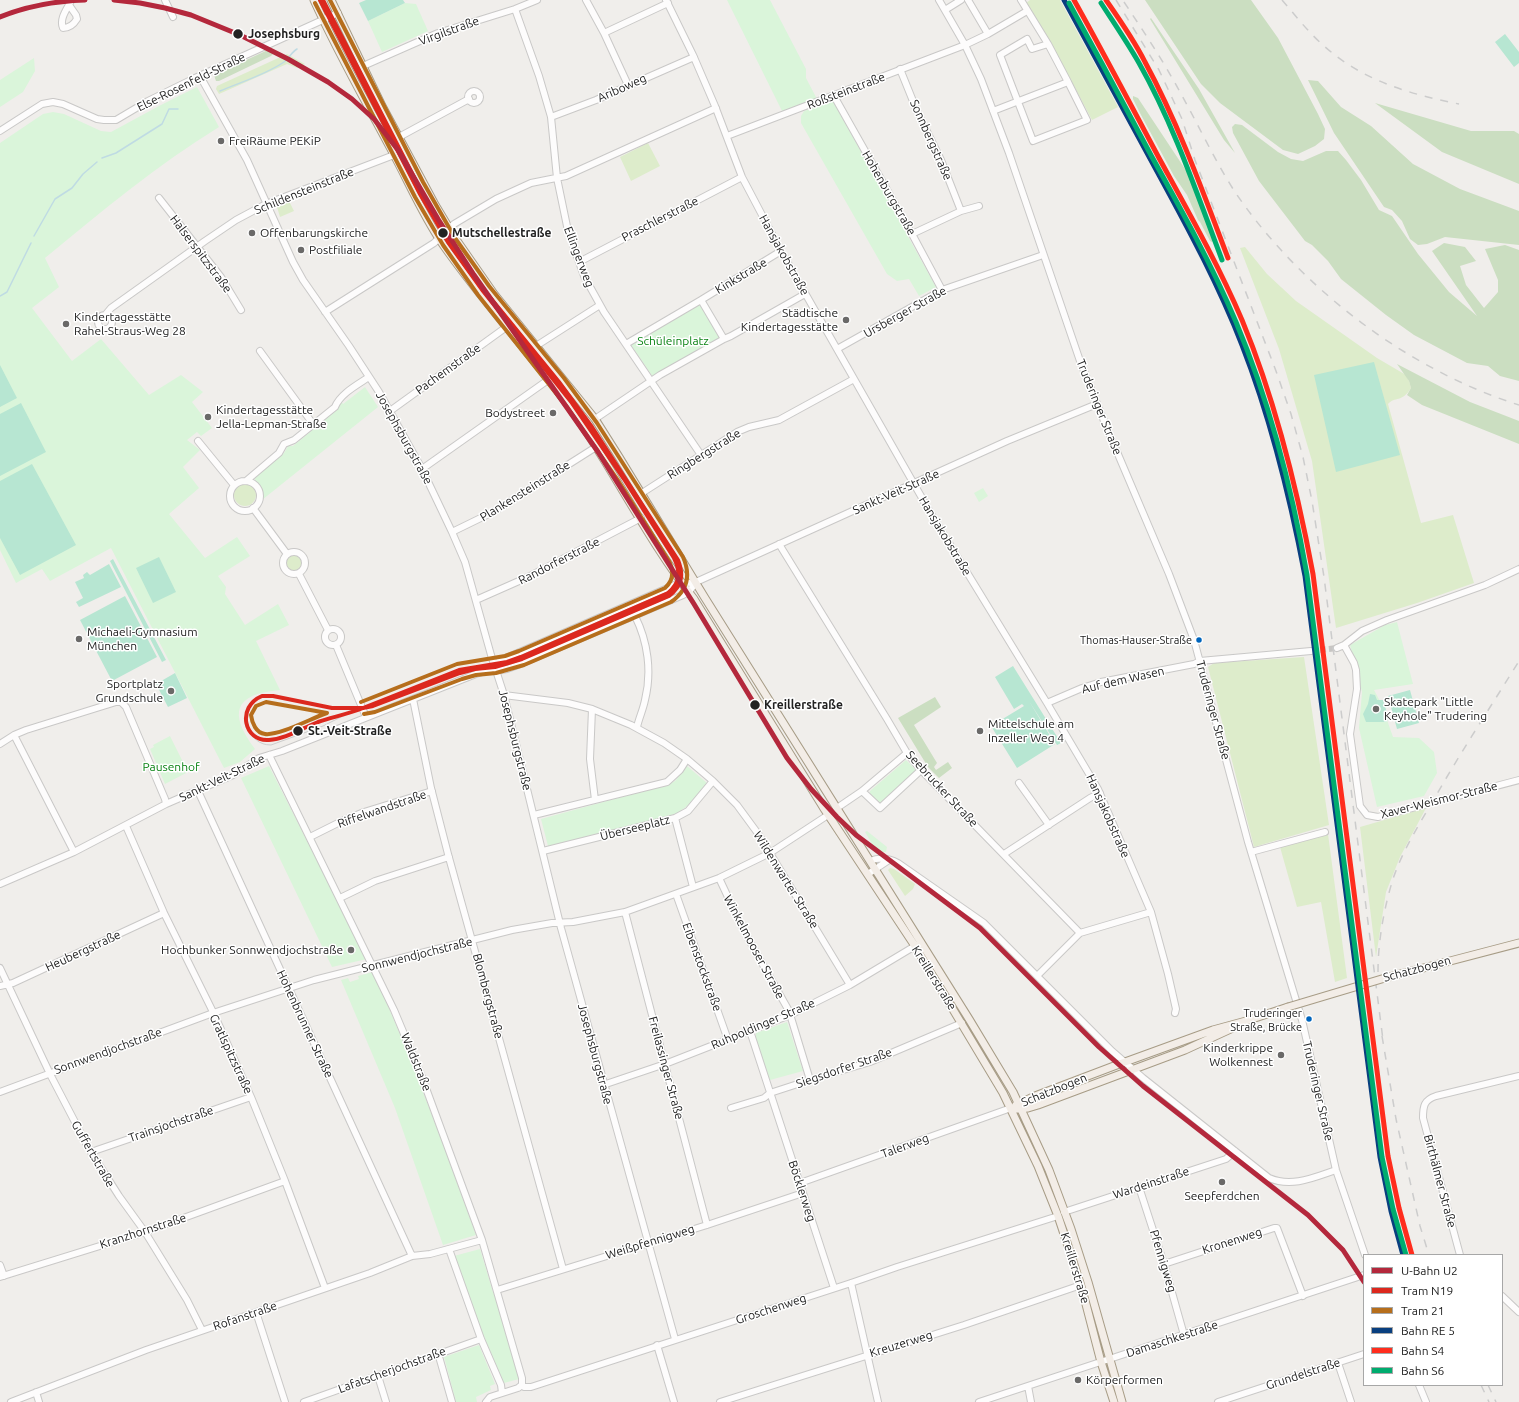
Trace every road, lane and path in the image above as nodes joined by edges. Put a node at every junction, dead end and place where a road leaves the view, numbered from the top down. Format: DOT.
graph roads {
  1 [pos="165,0"];
  2 [pos="314,0"];
  3 [pos="331,0"];
  4 [pos="537,0"];
  5 [pos="586,0"];
  6 [pos="939,0"];
  7 [pos="961,0"];
  8 [pos="968,0"];
  9 [pos="1021,0"];
  10 [pos="667,1"];
  11 [pos="515,9"];
  12 [pos="945,10"];
  13 [pos="1027,11"];
  14 [pos="338,13"];
  15 [pos="173,17"];
  16 [pos="323,20"];
  17 [pos="604,33"];
  18 [pos="988,34"];
  19 [pos="1048,44"];
  20 [pos="965,45"];
  21 [pos="694,57"];
  22 [pos="363,66"];
  23 [pos="900,69"];
  24 [pos="200,76"];
  25 [pos="1068,82"];
  26 [pos="628,85"];
  27 [pos="834,96"];
  28 [pos="469,99"];
  29 [pos="1018,101"];
  30 [pos="716,108"];
  31 [pos="993,111"];
  32 [pos="550,117"];
  33 [pos="0,131"];
  34 [pos="727,136"];
  35 [pos="399,137"];
  36 [pos="394,155"];
  37 [pos="742,177"];
  38 [pos="557,178"];
  39 [pos="160,198"];
  40 [pos="266,204"];
  41 [pos="979,206"];
  42 [pos="961,211"];
  43 [pos="449,229"];
  44 [pos="912,234"];
  45 [pos="439,239"];
  46 [pos="198,247"];
  47 [pos="781,251"];
  48 [pos="1043,255"];
  49 [pos="579,262"];
  50 [pos="942,290"];
  51 [pos="805,294"];
  52 [pos="701,300"];
  53 [pos="600,305"];
  54 [pos="241,310"];
  55 [pos="325,312"];
  56 [pos="106,314"];
  57 [pos="505,328"];
  58 [pos="724,338"];
  59 [pos="626,344"];
  60 [pos="536,346"];
  61 [pos="837,349"];
  62 [pos="260,351"];
  63 [pos="369,377"];
  64 [pos="854,379"];
  65 [pos="548,380"];
  66 [pos="652,381"];
  67 [pos="1097,404"];
  68 [pos="390,411"];
  69 [pos="595,419"];
  70 [pos="313,424"];
  71 [pos="198,441"];
  72 [pos="596,447"];
  73 [pos="701,455"];
  74 [pos="422,469"];
  75 [pos="246,481"];
  76 [pos="914,484"];
  77 [pos="234,485"];
  78 [pos="642,493"];
  79 [pos="253,508"];
  80 [pos="641,518"];
  81 [pos="452,532"];
  82 [pos="779,544"];
  83 [pos="287,554"];
  84 [pos="1519,569"];
  85 [pos="299,574"];
  86 [pos="696,582"];
  87 [pos="682,583"];
  88 [pos="689,592"];
  89 [pos="476,600"];
  90 [pos="635,616"];
  91 [pos="328,630"];
  92 [pos="336,645"];
  93 [pos="1344,645"];
  94 [pos="1336,648"];
  95 [pos="1311,651"];
  96 [pos="1200,661"];
  97 [pos="495,668"];
  98 [pos="504,695"];
  99 [pos="413,699"];
  100 [pos="1047,703"];
  101 [pos="592,708"];
  102 [pos="366,717"];
  103 [pos="636,727"];
  104 [pos="14,735"];
  105 [pos="0,743"];
  106 [pos="907,753"];
  107 [pos="269,755"];
  108 [pos="688,759"];
  109 [pos="921,770"];
  110 [pos="713,780"];
  111 [pos="1519,780"];
  112 [pos="1019,783"];
  113 [pos="198,791"];
  114 [pos="432,791"];
  115 [pos="862,791"];
  116 [pos="1100,793"];
  117 [pos="596,800"];
  118 [pos="166,804"];
  119 [pos="837,808"];
  120 [pos="534,815"];
  121 [pos="828,815"];
  122 [pos="675,818"];
  123 [pos="1049,825"];
  124 [pos="126,826"];
  125 [pos="1325,832"];
  126 [pos="310,837"];
  127 [pos="543,851"];
  128 [pos="74,852"];
  129 [pos="1252,852"];
  130 [pos="770,853"];
  131 [pos="1004,854"];
  132 [pos="449,857"];
  133 [pos="889,860"];
  134 [pos="870,861"];
  135 [pos="875,869"];
  136 [pos="868,874"];
  137 [pos="718,878"];
  138 [pos="0,884"];
  139 [pos="693,887"];
  140 [pos="676,894"];
  141 [pos="340,898"];
  142 [pos="625,912"];
  143 [pos="1151,912"];
  144 [pos="164,913"];
  145 [pos="560,923"];
  146 [pos="1080,933"];
  147 [pos="473,941"];
  148 [pos="1519,943"];
  149 [pos="914,946"];
  150 [pos="372,966"];
  151 [pos="0,968"];
  152 [pos="1037,976"];
  153 [pos="7,984"];
  154 [pos="850,985"];
  155 [pos="0,986"];
  156 [pos="289,988"];
  157 [pos="213,1013"];
  158 [pos="1175,1013"];
  159 [pos="790,1015"];
  160 [pos="1246,1021"];
  161 [pos="962,1023"];
  162 [pos="750,1031"];
  163 [pos="728,1040"];
  164 [pos="1125,1062"];
  165 [pos="665,1064"];
  166 [pos="1133,1069"];
  167 [pos="50,1072"];
  168 [pos="1519,1076"];
  169 [pos="810,1080"];
  170 [pos="603,1085"];
  171 [pos="0,1092"];
  172 [pos="770,1093"];
  173 [pos="251,1097"];
  174 [pos="1020,1107"];
  175 [pos="731,1108"];
  176 [pos="1011,1108"];
  177 [pos="1235,1151"];
  178 [pos="91,1152"];
  179 [pos="1336,1170"];
  180 [pos="285,1181"];
  181 [pos="800,1183"];
  182 [pos="1139,1187"];
  183 [pos="803,1193"];
  184 [pos="1061,1214"];
  185 [pos="707,1225"];
  186 [pos="145,1232"];
  187 [pos="482,1240"];
  188 [pos="647,1243"];
  189 [pos="449,1249"];
  190 [pos="1365,1254"];
  191 [pos="1460,1254"];
  192 [pos="412,1256"];
  193 [pos="0,1264"];
  194 [pos="1164,1264"];
  195 [pos="563,1269"];
  196 [pos="1363,1275"];
  197 [pos="2,1276"];
  198 [pos="851,1283"];
  199 [pos="1081,1285"];
  200 [pos="325,1288"];
  201 [pos="834,1288"];
  202 [pos="497,1290"];
  203 [pos="1303,1296"];
  204 [pos="1503,1297"];
  205 [pos="256,1312"];
  206 [pos="1519,1312"];
  207 [pos="202,1330"];
  208 [pos="1184,1335"];
  209 [pos="482,1339"];
  210 [pos="675,1340"];
  211 [pos="658,1346"];
  212 [pos="438,1354"];
  213 [pos="1363,1354"];
  214 [pos="867,1355"];
  215 [pos="1110,1359"];
  216 [pos="1101,1362"];
  217 [pos="1338,1363"];
  218 [pos="378,1376"];
  219 [pos="522,1385"];
  220 [pos="1028,1386"];
  221 [pos="1419,1386"];
  222 [pos="36,1392"];
  223 [pos="502,1393"];
  224 [pos="486,1401"];
  225 [pos="11,1402"];
  226 [pos="39,1402"];
  227 [pos="285,1402"];
  228 [pos="304,1402"];
  229 [pos="386,1402"];
  230 [pos="452,1402"];
  231 [pos="674,1402"];
  232 [pos="720,1402"];
  233 [pos="878,1402"];
  234 [pos="979,1402"];
  235 [pos="1031,1402"];
  236 [pos="1114,1402"];
  237 [pos="1122,1402"];
  238 [pos="1218,1402"];
  239 [pos="1351,1402"];
  240 [pos="1426,1402"];
  1 -- 15 [label="street"];
  2 -- 16 [label="main road, Kreillerstraße"];
  3 -- 14 [label="main road, Kreillerstraße"];
  4 -- 11 [label="street, Virgilstraße"];
  5 -- 17 [label="street"];
  6 -- 12 [label="street, Truderinger Straße"];
  7 -- 12 [label="street"];
  8 -- 18 [label="street"];
  9 -- 13 [label="street"];
  10 -- 17 [label="street"];
  10 -- 21 [label="street, Hansjakobstraße"];
  11 -- 22 [label="street, Virgilstraße"];
  11 -- 32 [label="street, Ellingerweg"];
  12 -- 20 [label="street, Truderinger Straße"];
  13 -- 18 [label="street"];
  13 -- 19 [label="street"];
  14 -- 16 [label="street, Else-Rosenfeld-Straße"];
  14 -- 22 [label="main road, Kreillerstraße"];
  16 -- 24 [label="street, Else-Rosenfeld-Straße"];
  16 -- 36 [label="main road, Kreillerstraße"];
  17 -- 26 [label="street"];
  18 -- 20 [label="street"];
  19 -- 25 [label="street"];
  19 -- 29 [label="street"];
  20 -- 23 [label="street, Roßsteinstraße"];
  20 -- 31 [label="street, Truderinger Straße"];
  21 -- 26 [label="street, Ariboweg"];
  21 -- 30 [label="street, Hansjakobstraße"];
  22 -- 35 [label="main road, Kreillerstraße"];
  23 -- 27 [label="street, Roßsteinstraße"];
  23 -- 42 [label="street, Sonnbergstraße"];
  24 -- 33 [label="street, Else-Rosenfeld-Straße"];
  24 -- 40 [label="street, Josephsburgstraße"];
  25 -- 29 [label="street"];
  25 -- 29 [label="street"];
  26 -- 32 [label="street, Ariboweg"];
  27 -- 34 [label="street, Roßsteinstraße"];
  27 -- 44 [label="street, Hohenburgstraße"];
  28 -- 35 [label="street"];
  29 -- 31 [label="street"];
  30 -- 34 [label="street, Hansjakobstraße"];
  30 -- 38 [label="street"];
  31 -- 48 [label="street, Truderinger Straße"];
  32 -- 38 [label="street, Ellingerweg"];
  34 -- 37 [label="street, Hansjakobstraße"];
  35 -- 43 [label="main road, Kreillerstraße"];
  36 -- 40 [label="street, Schildensteinstraße"];
  36 -- 45 [label="main road, Kreillerstraße"];
  37 -- 47 [label="street, Hansjakobstraße"];
  37 -- 49 [label="street, Praschlerstraße"];
  38 -- 43 [label="street"];
  38 -- 49 [label="street, Ellingerweg"];
  39 -- 46 [label="street, Halserspitzstraße"];
  40 -- 46 [label="street, Schildensteinstraße"];
  40 -- 55 [label="street, Josephsburgstraße"];
  41 -- 42 [label="street"];
  42 -- 44 [label="street"];
  43 -- 45 [label="street"];
  43 -- 60 [label="main road, Kreillerstraße"];
  44 -- 50 [label="street, Hohenburgstraße"];
  45 -- 55 [label="street"];
  45 -- 57 [label="main road, Kreillerstraße"];
  46 -- 54 [label="street, Halserspitzstraße"];
  46 -- 56 [label="street, Schildensteinstraße"];
  47 -- 51 [label="street, Hansjakobstraße"];
  47 -- 52 [label="street, Kinkstraße"];
  48 -- 50 [label="street, Ursberger Straße"];
  48 -- 67 [label="street, Truderinger Straße"];
  49 -- 53 [label="street, Ellingerweg"];
  50 -- 61 [label="street, Ursberger Straße"];
  51 -- 58 [label="street"];
  51 -- 61 [label="street, Hansjakobstraße"];
  52 -- 58 [label="street"];
  52 -- 59 [label="street"];
  53 -- 59 [label="street, Ellingerweg"];
  53 -- 60 [label="street"];
  55 -- 63 [label="street, Josephsburgstraße"];
  57 -- 65 [label="main road, Kreillerstraße"];
  57 -- 68 [label="street, Pachemstraße"];
  58 -- 66 [label="street"];
  59 -- 66 [label="street, Ellingerweg"];
  60 -- 69 [label="main road, Kreillerstraße"];
  61 -- 64 [label="street, Hansjakobstraße"];
  62 -- 70 [label="street"];
  63 -- 68 [label="street, Josephsburgstraße"];
  63 -- 70 [label="street"];
  64 -- 73 [label="street, Ringbergstraße"];
  64 -- 76 [label="street, Hansjakobstraße"];
  65 -- 72 [label="main road, Kreillerstraße"];
  65 -- 74 [label="street"];
  66 -- 69 [label="street"];
  66 -- 73 [label="street, Ellingerweg"];
  67 -- 76 [label="street, Sankt-Veit-Straße"];
  67 -- 96 [label="street, Truderinger Straße"];
  68 -- 74 [label="street, Josephsburgstraße"];
  69 -- 78 [label="main road, Kreillerstraße"];
  70 -- 75 [label="street"];
  71 -- 77 [label="street"];
  72 -- 80 [label="main road, Kreillerstraße"];
  72 -- 81 [label="street, Plankensteinstraße"];
  73 -- 78 [label="street, Ringbergstraße"];
  74 -- 81 [label="street, Josephsburgstraße"];
  75 -- 77 [label="street"];
  75 -- 79 [label="street"];
  76 -- 82 [label="street, Sankt-Veit-Straße"];
  76 -- 100 [label="street, Hansjakobstraße"];
  77 -- 79 [label="street"];
  78 -- 86 [label="main road, Kreillerstraße"];
  79 -- 83 [label="street"];
  80 -- 87 [label="main road, Kreillerstraße"];
  80 -- 89 [label="street, Randorferstraße"];
  81 -- 89 [label="street, Josephsburgstraße"];
  82 -- 86 [label="street, Sankt-Veit-Straße"];
  82 -- 106 [label="street, Seebrucker Straße"];
  83 -- 85 [label="street"];
  83 -- 85 [label="street"];
  84 -- 93 [label="street"];
  85 -- 91 [label="street"];
  86 -- 87 [label="street, Sankt-Veit-Straße"];
  86 -- 88 [label="street"];
  86 -- 119 [label="main road, Kreillerstraße"];
  87 -- 88 [label="main road, Kreillerstraße"];
  87 -- 97 [label="street, Sankt-Veit-Straße"];
  88 -- 90 [label="street, Sankt-Veit-Straße"];
  88 -- 121 [label="main road, Kreillerstraße"];
  89 -- 97 [label="street, Josephsburgstraße"];
  90 -- 97 [label="street, Sankt-Veit-Straße"];
  90 -- 103 [label="street"];
  91 -- 92 [label="street"];
  91 -- 92 [label="street"];
  92 -- 102 [label="street"];
  93 -- 94 [label="street"];
  93 -- 111 [label="street, Xaver-Weismor-Straße"];
  95 -- 96 [label="street"];
  96 -- 100 [label="street, Auf dem Wasen"];
  96 -- 129 [label="street, Truderinger Straße"];
  97 -- 98 [label="street, Josephsburgstraße"];
  97 -- 99 [label="street, Sankt-Veit-Straße"];
  98 -- 101 [label="street, Wildenwarter Straße"];
  98 -- 120 [label="street, Josephsburgstraße"];
  99 -- 102 [label="street, Sankt-Veit-Straße"];
  99 -- 114 [label="street, Blombergstraße"];
  100 -- 116 [label="street, Hansjakobstraße"];
  101 -- 103 [label="street, Wildenwarter Straße"];
  101 -- 117 [label="street"];
  102 -- 107 [label="street, Sankt-Veit-Straße"];
  103 -- 108 [label="street, Wildenwarter Straße"];
  104 -- 105 [label="street"];
  104 -- 118 [label="street"];
  104 -- 128 [label="street"];
  106 -- 109 [label="street, Seebrucker Straße"];
  106 -- 115 [label="street"];
  107 -- 113 [label="street, Sankt-Veit-Straße"];
  107 -- 126 [label="street, Waldstraße"];
  108 -- 110 [label="street, Wildenwarter Straße"];
  108 -- 117 [label="street"];
  109 -- 115 [label="street"];
  109 -- 131 [label="street, Seebrucker Straße"];
  110 -- 122 [label="street, Überseeplatz"];
  110 -- 130 [label="street, Wildenwarter Straße"];
  112 -- 123 [label="street"];
  113 -- 118 [label="street, Sankt-Veit-Straße"];
  113 -- 156 [label="street, Hohenbrunner Straße"];
  114 -- 126 [label="street, Riffelwandstraße"];
  114 -- 132 [label="street, Blombergstraße"];
  115 -- 119 [label="street"];
  116 -- 123 [label="street"];
  116 -- 143 [label="street, Hansjakobstraße"];
  117 -- 120 [label="street"];
  118 -- 124 [label="street, Sankt-Veit-Straße"];
  119 -- 134 [label="main road, Kreillerstraße"];
  120 -- 127 [label="street, Josephsburgstraße"];
  121 -- 130 [label="street, Sonnwendjochstraße"];
  121 -- 136 [label="main road, Kreillerstraße"];
  122 -- 127 [label="street, Überseeplatz"];
  122 -- 139 [label="street"];
  123 -- 131 [label="street"];
  124 -- 128 [label="street, Sankt-Veit-Straße"];
  124 -- 144 [label="street, Gratlspitzstraße"];
  125 -- 129 [label="street"];
  126 -- 141 [label="street, Waldstraße"];
  127 -- 145 [label="street, Josephsburgstraße"];
  128 -- 138 [label="street, Sankt-Veit-Straße"];
  129 -- 179 [label="street, Truderinger Straße"];
  130 -- 137 [label="street, Sonnwendjochstraße"];
  130 -- 154 [label="street, Wildenwarter Straße"];
  131 -- 146 [label="street, Seebrucker Straße"];
  132 -- 141 [label="street"];
  132 -- 147 [label="street, Blombergstraße"];
  133 -- 134 [label="street"];
  133 -- 135 [label="street"];
  133 -- 152 [label="street"];
  134 -- 135 [label="main road, Kreillerstraße"];
  135 -- 136 [label="street"];
  135 -- 174 [label="main road, Kreillerstraße"];
  136 -- 149 [label="main road, Kreillerstraße"];
  137 -- 139 [label="street, Sonnwendjochstraße"];
  137 -- 159 [label="street, Winkelmooser Straße"];
  139 -- 140 [label="street, Sonnwendjochstraße"];
  140 -- 142 [label="street, Sonnwendjochstraße"];
  140 -- 163 [label="street, Eibenstockstraße"];
  141 -- 150 [label="street, Waldstraße"];
  142 -- 145 [label="street, Sonnwendjochstraße"];
  142 -- 165 [label="street, Freilassinger Straße"];
  143 -- 146 [label="street"];
  143 -- 158 [label="street, Hansjakobstraße"];
  144 -- 153 [label="street, Heubergstraße"];
  144 -- 157 [label="street, Gratlspitzstraße"];
  145 -- 147 [label="street, Sonnwendjochstraße"];
  145 -- 170 [label="street, Josephsburgstraße"];
  146 -- 152 [label="street"];
  147 -- 150 [label="street, Sonnwendjochstraße"];
  147 -- 195 [label="street, Blombergstraße"];
  148 -- 160 [label="main road, Schatzbogen, bridge"];
  149 -- 154 [label="street, Ruhpoldinger Straße"];
  149 -- 161 [label="main road, Kreillerstraße"];
  150 -- 156 [label="street, Sonnwendjochstraße"];
  150 -- 187 [label="street, Waldstraße"];
  151 -- 153 [label="street, Guffertstraße"];
  152 -- 164 [label="street"];
  153 -- 155 [label="street, Heubergstraße"];
  153 -- 167 [label="street, Guffertstraße"];
  154 -- 159 [label="street, Ruhpoldinger Straße"];
  156 -- 157 [label="street, Sonnwendjochstraße"];
  156 -- 192 [label="street, Hohenbrunner Straße"];
  157 -- 167 [label="street, Sonnwendjochstraße"];
  157 -- 173 [label="street, Gratlspitzstraße"];
  159 -- 162 [label="street, Ruhpoldinger Straße"];
  159 -- 169 [label="street, Winkelmooser Straße"];
  160 -- 164 [label="main road, Schatzbogen"];
  160 -- 166 [label="main road, Schatzbogen"];
  161 -- 169 [label="street, Siegsdorfer Straße"];
  161 -- 176 [label="main road, Kreillerstraße"];
  162 -- 163 [label="street, Ruhpoldinger Straße"];
  162 -- 172 [label="street, Böcklerweg"];
  163 -- 165 [label="street, Ruhpoldinger Straße"];
  164 -- 166 [label="street"];
  164 -- 174 [label="main road, Schatzbogen"];
  165 -- 170 [label="street, Ruhpoldinger Straße"];
  165 -- 185 [label="street, Freilassinger Straße"];
  166 -- 174 [label="main road, Schatzbogen"];
  166 -- 177 [label="street"];
  167 -- 171 [label="street, Sonnwendjochstraße"];
  167 -- 178 [label="street, Guffertstraße"];
  168 -- 191 [label="street, Birthälmer Straße"];
  169 -- 172 [label="street, Siegsdorfer Straße"];
  170 -- 188 [label="street, Josephsburgstraße"];
  172 -- 175 [label="street, Siegsdorfer Straße"];
  172 -- 181 [label="street, Böcklerweg"];
  173 -- 178 [label="street, Trainsjochstraße"];
  173 -- 180 [label="street, Gratlspitzstraße"];
  174 -- 176 [label="main road, Schatzbogen"];
  174 -- 184 [label="main road, Kreillerstraße"];
  176 -- 181 [label="street, Talerweg"];
  176 -- 184 [label="main road, Kreillerstraße"];
  177 -- 179 [label="street"];
  177 -- 182 [label="street, Wardeinstraße"];
  178 -- 186 [label="street, Guffertstraße"];
  179 -- 190 [label="street, Truderinger Straße"];
  180 -- 186 [label="street, Kranzhornstraße"];
  180 -- 200 [label="street, Gratlspitzstraße"];
  181 -- 183 [label="street, Böcklerweg"];
  182 -- 184 [label="street, Wardeinstraße"];
  182 -- 194 [label="street, Pfennigweg"];
  183 -- 185 [label="street, Weißpfennigweg"];
  183 -- 201 [label="street, Böcklerweg"];
  184 -- 198 [label="street, Groschenweg"];
  184 -- 199 [label="main road, Kreillerstraße"];
  184 -- 215 [label="main road, Kreillerstraße"];
  185 -- 188 [label="street, Weißpfennigweg"];
  186 -- 197 [label="street, Kranzhornstraße"];
  186 -- 207 [label="street, Guffertstraße"];
  187 -- 189 [label="street, Rofanstraße"];
  187 -- 202 [label="street, Waldstraße"];
  188 -- 195 [label="street, Weißpfennigweg"];
  188 -- 210 [label="street, Josephsburgstraße"];
  189 -- 192 [label="street, Rofanstraße"];
  189 -- 209 [label="street"];
  192 -- 200 [label="street, Rofanstraße"];
  193 -- 197 [label="street"];
  194 -- 203 [label="street, Kronenweg"];
  194 -- 208 [label="street, Pfennigweg"];
  195 -- 202 [label="street, Weißpfennigweg"];
  196 -- 203 [label="street, Damaschkestraße"];
  198 -- 201 [label="street, Groschenweg"];
  198 -- 214 [label="street"];
  199 -- 214 [label="street, Kreuzerweg"];
  199 -- 216 [label="main road, Kreillerstraße"];
  200 -- 205 [label="street, Rofanstraße"];
  201 -- 210 [label="street, Groschenweg"];
  202 -- 219 [label="street, Waldstraße"];
  203 -- 208 [label="street, Damaschkestraße"];
  204 -- 206 [label="street"];
  205 -- 207 [label="street, Rofanstraße"];
  205 -- 227 [label="street"];
  207 -- 222 [label="street, Rofanstraße"];
  208 -- 215 [label="street, Damaschkestraße"];
  209 -- 212 [label="street, Lafatscherjochstraße"];
  209 -- 223 [label="street"];
  210 -- 211 [label="street, Groschenweg"];
  211 -- 219 [label="street, Groschenweg"];
  211 -- 231 [label="street"];
  212 -- 218 [label="street, Lafatscherjochstraße"];
  212 -- 230 [label="street"];
  213 -- 217 [label="street, Grundelstraße"];
  214 -- 232 [label="street, Kreuzerweg"];
  214 -- 233 [label="street"];
  215 -- 216 [label="street, Damaschkestraße"];
  215 -- 237 [label="main road, Kreillerstraße"];
  216 -- 220 [label="street, Damaschkestraße"];
  216 -- 236 [label="main road, Kreillerstraße"];
  217 -- 238 [label="street, Grundelstraße"];
  217 -- 239 [label="street"];
  218 -- 228 [label="street, Lafatscherjochstraße"];
  218 -- 229 [label="street"];
  219 -- 223 [label="street, Groschenweg"];
  220 -- 234 [label="street, Damaschkestraße"];
  220 -- 235 [label="street"];
  221 -- 240 [label="street"];
  222 -- 225 [label="street, Rofanstraße"];
  222 -- 226 [label="street"];
  223 -- 224 [label="street, Groschenweg"];
}
